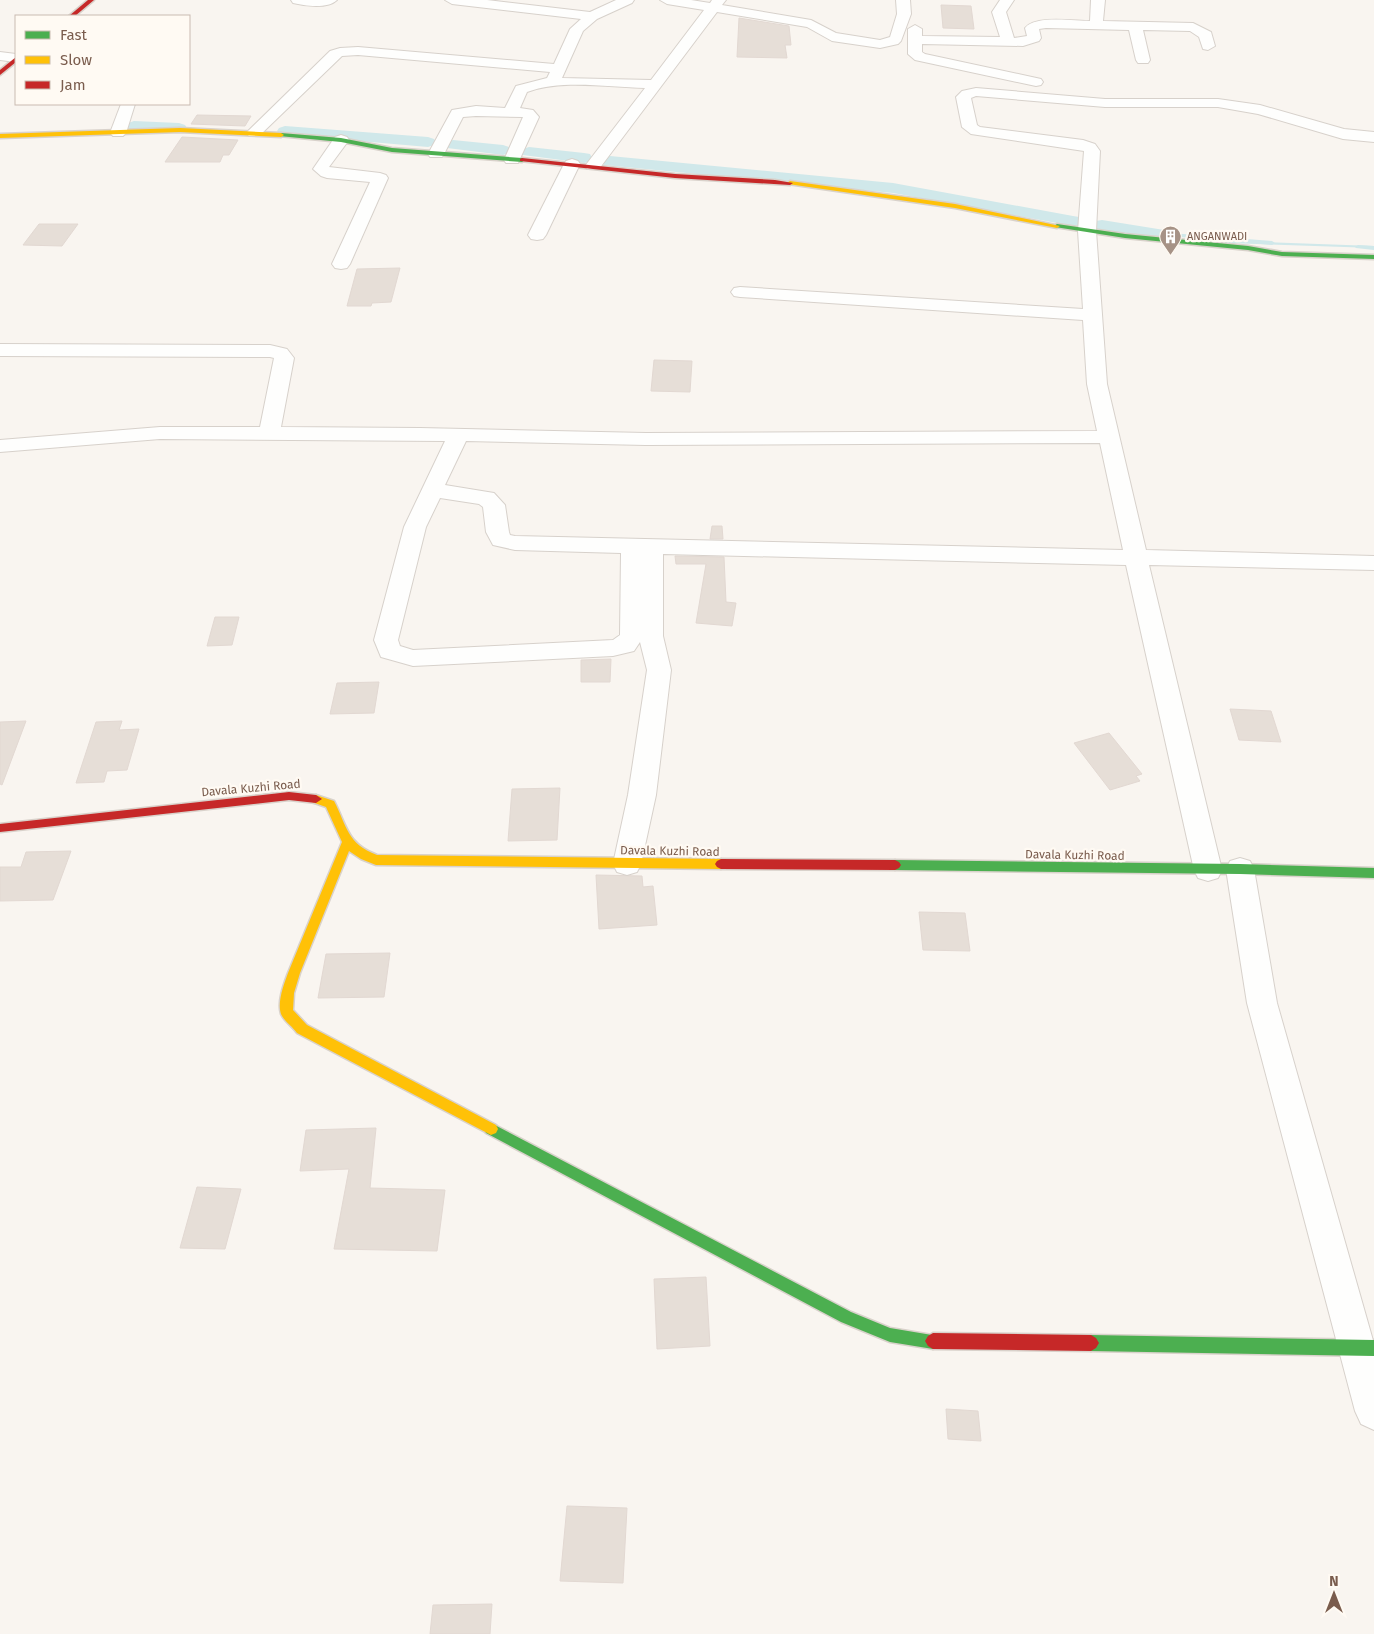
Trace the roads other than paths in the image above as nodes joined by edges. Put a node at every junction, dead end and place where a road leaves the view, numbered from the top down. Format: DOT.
graph roads {
  1 [pos="91,0"];
  2 [pos="298,0"];
  3 [pos="330,0"];
  4 [pos="452,0"];
  5 [pos="626,0"];
  6 [pos="667,0"];
  7 [pos="1008,0"];
  8 [pos="1098,0"];
  9 [pos="717,4"];
  10 [pos="904,7"];
  11 [pos="73,15"];
  12 [pos="592,16"];
  13 [pos="1096,26"];
  14 [pos="1135,26"];
  15 [pos="915,40"];
  16 [pos="1007,41"];
  17 [pos="1208,46"];
  18 [pos="0,56"];
  19 [pos="15,58"];
  20 [pos="15,59"];
  21 [pos="1143,60"];
  22 [pos="0,73"];
  23 [pos="556,75"];
  24 [pos="655,84"];
  25 [pos="1071,99"];
  26 [pos="128,105"];
  27 [pos="511,112"];
  28 [pos="118,133"];
  29 [pos="254,133"];
  30 [pos="0,136"];
  31 [pos="1374,137"];
  32 [pos="341,140"];
  33 [pos="436,154"];
  34 [pos="512,160"];
  35 [pos="572,164"];
  36 [pos="593,166"];
  37 [pos="1087,231"];
  38 [pos="537,235"];
  39 [pos="1374,257"];
  40 [pos="341,264"];
  41 [pos="740,292"];
  42 [pos="1093,315"];
  43 [pos="0,350"];
  44 [pos="269,434"];
  45 [pos="458,435"];
  46 [pos="1109,437"];
  47 [pos="0,446"];
  48 [pos="432,490"];
  49 [pos="642,546"];
  50 [pos="1136,558"];
  51 [pos="1374,563"];
  52 [pos="0,828"];
  53 [pos="348,843"];
  54 [pos="628,864"];
  55 [pos="1240,869"];
  56 [pos="1208,870"];
  57 [pos="1374,873"];
  58 [pos="1365,1348"];
  59 [pos="1374,1411"];
  1 -- 11 [label="street"];
  2 -- 3 [label="street"];
  4 -- 12 [label="street"];
  5 -- 12 [label="street"];
  6 -- 9 [label="street"];
  7 -- 16 [label="street"];
  8 -- 13 [label="street"];
  9 -- 10 [label="street"];
  9 -- 24 [label="street"];
  10 -- 15 [label="street"];
  12 -- 23 [label="street"];
  13 -- 14 [label="street"];
  13 -- 16 [label="street"];
  14 -- 17 [label="street"];
  14 -- 21 [label="street"];
  15 -- 16 [label="street"];
  15 -- 25 [label="street"];
  18 -- 19 [label="street"];
  20 -- 22 [label="street"];
  23 -- 24 [label="street"];
  23 -- 27 [label="street"];
  23 -- 29 [label="street"];
  24 -- 36 [label="street"];
  25 -- 31 [label="street"];
  25 -- 37 [label="street"];
  26 -- 28 [label="street"];
  27 -- 33 [label="street"];
  27 -- 34 [label="street"];
  28 -- 29 [label="street"];
  28 -- 30 [label="street"];
  29 -- 32 [label="street"];
  32 -- 33 [label="street"];
  32 -- 40 [label="street"];
  33 -- 34 [label="street"];
  34 -- 35 [label="street"];
  35 -- 36 [label="street"];
  35 -- 38 [label="street"];
  36 -- 37 [label="street"];
  37 -- 39 [label="street"];
  37 -- 42 [label="street"];
  41 -- 42 [label="street"];
  42 -- 46 [label="street"];
  43 -- 44 [label="street"];
  44 -- 45 [label="street"];
  44 -- 47 [label="street"];
  45 -- 46 [label="street"];
  45 -- 48 [label="street"];
  46 -- 50 [label="street"];
  48 -- 49 [label="street"];
  48 -- 49 [label="street"];
  49 -- 50 [label="street"];
  49 -- 54 [label="street"];
  50 -- 51 [label="street"];
  50 -- 56 [label="street"];
  52 -- 53 [label="street, Davala Kuzhi Road"];
  53 -- 54 [label="street, Davala Kuzhi Road"];
  53 -- 58 [label="street"];
  54 -- 56 [label="street, Davala Kuzhi Road"];
  55 -- 56 [label="street, Davala Kuzhi Road"];
  55 -- 57 [label="street, Davala Kuzhi Road"];
  55 -- 58 [label="street"];
  58 -- 59 [label="street"];
}
